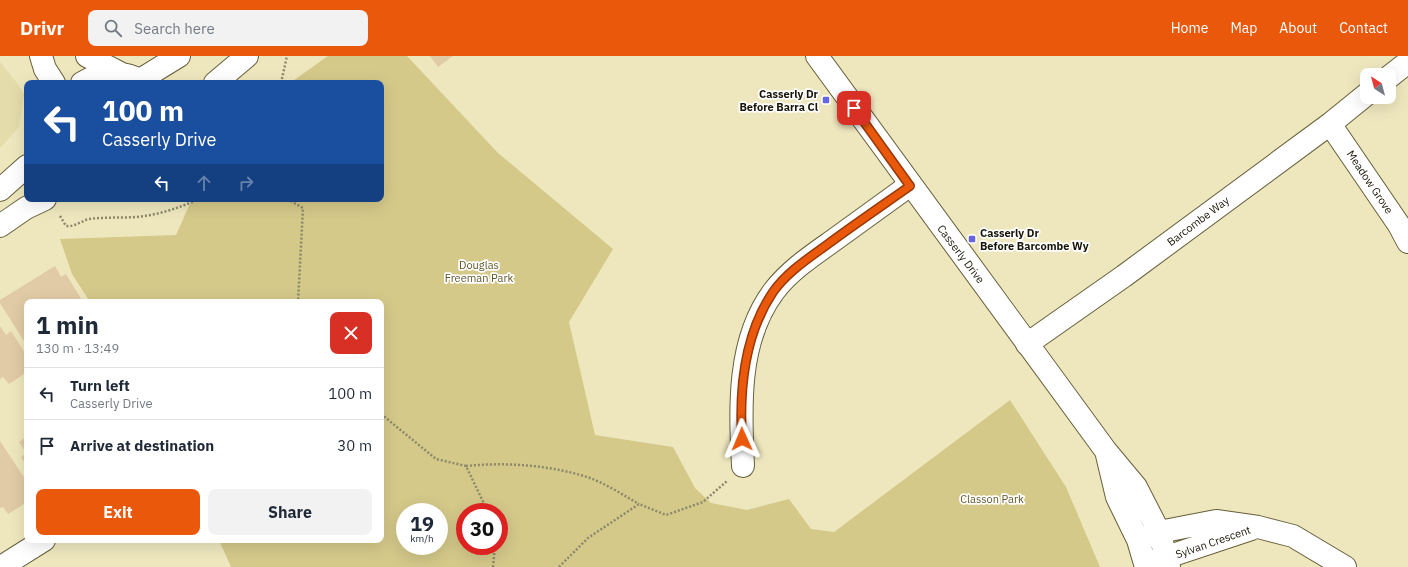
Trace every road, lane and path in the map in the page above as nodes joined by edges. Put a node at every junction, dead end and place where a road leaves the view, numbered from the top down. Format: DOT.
graph roads {
  1 [pos="41,56"];
  2 [pos="87,56"];
  3 [pos="179,56"];
  4 [pos="247,56"];
  5 [pos="287,56"];
  6 [pos="816,56"];
  7 [pos="1408,62"];
  8 [pos="1396,71"];
  9 [pos="120,73"];
  10 [pos="52,80"];
  11 [pos="86,80"];
  12 [pos="141,80"];
  13 [pos="144,80"];
  14 [pos="219,80"];
  15 [pos="282,80"];
  16 [pos="1360,100"];
  17 [pos="1330,124"];
  18 [pos="24,169"];
  19 [pos="910,186"];
  20 [pos="0,190"];
  21 [pos="192,202"];
  22 [pos="292,202"];
  23 [pos="52,206"];
  24 [pos="0,226"];
  25 [pos="1408,242"];
  26 [pos="298,299"];
  27 [pos="1027,344"];
  28 [pos="384,416"];
  29 [pos="1106,451"];
  30 [pos="466,466"];
  31 [pos="743,466"];
  32 [pos="484,503"];
  33 [pos="639,504"];
  34 [pos="1258,527"];
  35 [pos="1159,532"];
  36 [pos="1138,540"];
  37 [pos="39,543"];
  38 [pos="494,555"];
  39 [pos="1168,562"];
  40 [pos="1146,565"];
  41 [pos="1,567"];
  42 [pos="493,567"];
  43 [pos="559,567"];
  44 [pos="1345,567"];
  1 -- 10 [label="street"];
  2 -- 9 [label="street"];
  3 -- 13 [label="street"];
  4 -- 14 [label="street"];
  5 -- 15 [label="path"];
  6 -- 19 [label="street, Casserly Drive"];
  7 -- 8 [label="street"];
  9 -- 11 [label="street"];
  9 -- 12 [label="street"];
  16 -- 17 [label="street, Barcombe Way"];
  17 -- 25 [label="street, Meadow Grove"];
  17 -- 27 [label="street, Barcombe Way"];
  18 -- 20 [label="street"];
  19 -- 27 [label="street, Casserly Drive"];
  19 -- 31 [label="street"];
  21 -- 23 [label="path"];
  22 -- 26 [label="path"];
  23 -- 24 [label="street"];
  27 -- 29 [label="street, Casserly Drive"];
  28 -- 30 [label="path"];
  29 -- 35 [label="street, Casserly Drive"];
  29 -- 36 [label="street, Casserly Drive"];
  30 -- 32 [label="path"];
  30 -- 33 [label="path"];
  31 -- 33 [label="path"];
  33 -- 43 [label="path"];
  34 -- 35 [label="street, Sylvan Crescent"];
  34 -- 39 [label="street, Sylvan Crescent"];
  34 -- 44 [label="street, Sylvan Crescent"];
  35 -- 36 [label="street, Sylvan Crescent"];
  35 -- 39 [label="street, Casserly Drive"];
  36 -- 40 [label="street, Casserly Drive"];
  37 -- 41 [label="street"];
  38 -- 42 [label="path"];
  39 -- 40 [label="street, Sylvan Crescent"];
}
